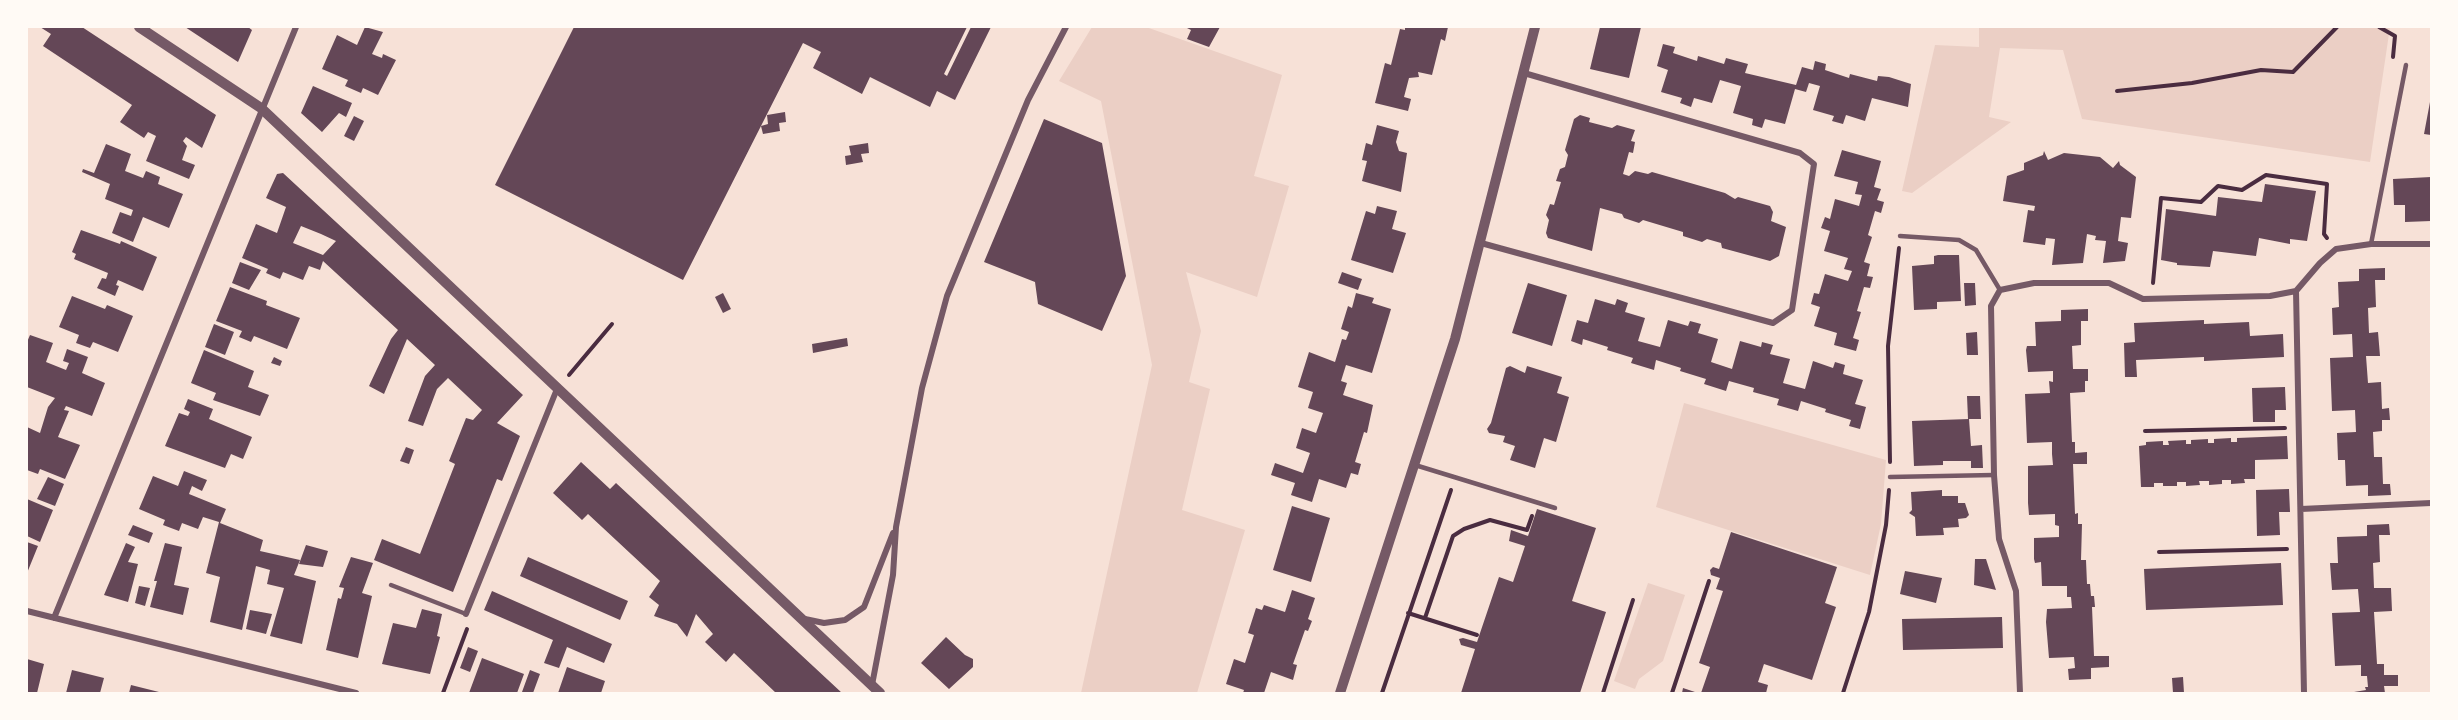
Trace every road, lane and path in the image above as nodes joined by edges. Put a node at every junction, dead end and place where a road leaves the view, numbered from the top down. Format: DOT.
graph roads {
  1 [pos="139,27"];
  2 [pos="296,27"];
  3 [pos="1066,27"];
  4 [pos="1535,27"];
  5 [pos="2337,27"];
  6 [pos="2379,27"];
  7 [pos="2406,65"];
  8 [pos="1524,74"];
  9 [pos="2404,75"];
  10 [pos="2116,91"];
  11 [pos="261,108"];
  12 [pos="1900,236"];
  13 [pos="1481,243"];
  14 [pos="2371,244"];
  15 [pos="2431,244"];
  16 [pos="2336,249"];
  17 [pos="2000,290"];
  18 [pos="2296,291"];
  19 [pos="2151,299"];
  20 [pos="612,324"];
  21 [pos="557,389"];
  22 [pos="2299,428"];
  23 [pos="2145,431"];
  24 [pos="1415,465"];
  25 [pos="1994,474"];
  26 [pos="1890,477"];
  27 [pos="1462,490"];
  28 [pos="2431,503"];
  29 [pos="1555,508"];
  30 [pos="2301,509"];
  31 [pos="1533,512"];
  32 [pos="896,527"];
  33 [pos="2301,549"];
  34 [pos="2159,552"];
  35 [pos="1708,581"];
  36 [pos="391,585"];
  37 [pos="1633,600"];
  38 [pos="27,612"];
  39 [pos="1408,613"];
  40 [pos="466,614"];
  41 [pos="796,616"];
  42 [pos="54,618"];
  43 [pos="1425,618"];
  44 [pos="1477,635"];
  45 [pos="876,689"];
  46 [pos="356,693"];
  47 [pos="443,693"];
  48 [pos="1340,693"];
  49 [pos="1383,693"];
  50 [pos="1603,693"];
  51 [pos="1672,693"];
  52 [pos="2020,693"];
  53 [pos="2304,693"];
  1 -- 11 [label="street"];
  2 -- 11 [label="street"];
  3 -- 32 [label="street"];
  4 -- 8 [label="street"];
  5 -- 10 [label="path"];
  6 -- 9 [label="path"];
  7 -- 9 [label="lane"];
  8 -- 13 [label="street"];
  8 -- 13 [label="street"];
  9 -- 14 [label="lane"];
  11 -- 21 [label="street"];
  11 -- 42 [label="street"];
  12 -- 17 [label="lane"];
  13 -- 24 [label="street"];
  14 -- 15 [label="street"];
  14 -- 16 [label="street"];
  16 -- 18 [label="street"];
  16 -- 19 [label="path"];
  17 -- 19 [label="street"];
  17 -- 25 [label="street"];
  18 -- 19 [label="street"];
  18 -- 22 [label="street"];
  20 -- 21 [label="path"];
  21 -- 40 [label="street"];
  21 -- 41 [label="street"];
  22 -- 23 [label="path"];
  22 -- 30 [label="street"];
  24 -- 29 [label="lane"];
  24 -- 48 [label="street"];
  25 -- 26 [label="lane"];
  25 -- 52 [label="street"];
  27 -- 39 [label="path"];
  28 -- 30 [label="street"];
  30 -- 33 [label="street"];
  31 -- 43 [label="path"];
  32 -- 41 [label="street"];
  32 -- 45 [label="street"];
  33 -- 34 [label="path"];
  33 -- 53 [label="street"];
  35 -- 51 [label="path"];
  36 -- 40 [label="lane"];
  37 -- 50 [label="path"];
  38 -- 42 [label="street"];
  39 -- 43 [label="path"];
  39 -- 49 [label="path"];
  40 -- 47 [label="path"];
  41 -- 45 [label="street"];
  42 -- 46 [label="street"];
  43 -- 44 [label="path"];
}
